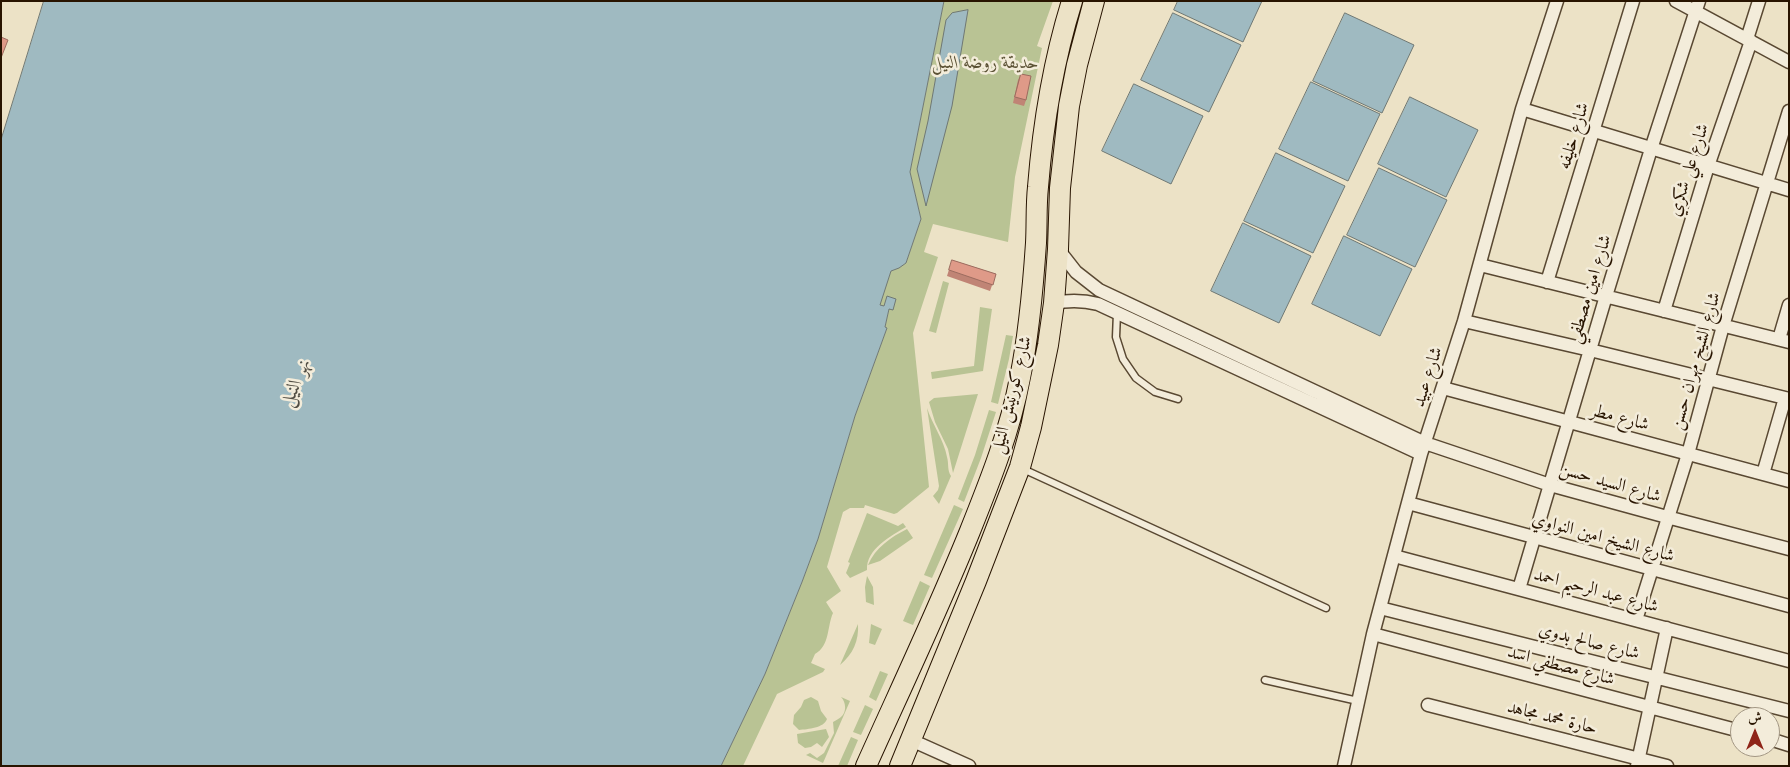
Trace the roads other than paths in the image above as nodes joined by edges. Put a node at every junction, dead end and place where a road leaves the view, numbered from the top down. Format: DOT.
graph roads {
  1 [pos="1072,1"];
  2 [pos="1094,1"];
  3 [pos="1557,1"];
  4 [pos="1633,1"];
  5 [pos="1676,1"];
  6 [pos="1759,1"];
  7 [pos="1698,7"];
  8 [pos="1749,40"];
  9 [pos="1789,62"];
  10 [pos="1522,109"];
  11 [pos="1789,111"];
  12 [pos="1594,131"];
  13 [pos="1651,148"];
  14 [pos="1708,166"];
  15 [pos="1766,183"];
  16 [pos="1789,190"];
  17 [pos="1058,249"];
  18 [pos="1480,264"];
  19 [pos="1547,282"];
  20 [pos="1606,296"];
  21 [pos="1054,303"];
  22 [pos="1789,305"];
  23 [pos="1664,311"];
  24 [pos="1117,313"];
  25 [pos="1464,321"];
  26 [pos="1723,326"];
  27 [pos="1784,341"];
  28 [pos="1590,350"];
  29 [pos="1710,379"];
  30 [pos="1443,388"];
  31 [pos="1178,399"];
  32 [pos="1787,399"];
  33 [pos="1569,423"];
  34 [pos="1423,449"];
  35 [pos="1688,454"];
  36 [pos="1020,467"];
  37 [pos="1763,474"];
  38 [pos="1789,481"];
  39 [pos="1550,484"];
  40 [pos="1408,503"];
  41 [pos="1667,517"];
  42 [pos="1534,537"];
  43 [pos="1789,548"];
  44 [pos="1394,556"];
  45 [pos="1652,569"];
  46 [pos="1519,589"];
  47 [pos="1789,606"];
  48 [pos="1326,608"];
  49 [pos="1380,608"];
  50 [pos="1636,620"];
  51 [pos="1667,628"];
  52 [pos="1373,634"];
  53 [pos="1789,661"];
  54 [pos="1657,677"];
  55 [pos="1264,680"];
  56 [pos="1358,701"];
  57 [pos="1428,705"];
  58 [pos="1650,707"];
  59 [pos="1789,711"];
  60 [pos="1730,728"];
  61 [pos="911,740"];
  62 [pos="1638,762"];
  63 [pos="866,766"];
  64 [pos="900,766"];
  65 [pos="969,766"];
  66 [pos="1344,766"];
  67 [pos="1667,766"];
  1 -- 63 [label="highway, شارع كورنيش النيل"];
  2 -- 17 [label="highway, شارع كورنيش النيل"];
  3 -- 10 [label="street, شارع عبيد"];
  4 -- 12 [label="street, شارع خليفه"];
  5 -- 7 [label="street"];
  6 -- 8 [label="street, شارع علي شكري"];
  7 -- 8 [label="street"];
  7 -- 13 [label="street, شارع امين مصطفي"];
  8 -- 9 [label="street"];
  8 -- 14 [label="street, شارع علي شكري"];
  10 -- 12 [label="street"];
  10 -- 18 [label="street, شارع عبيد"];
  11 -- 15 [label="street, شارع الشيخ مهران حسن"];
  12 -- 13 [label="street"];
  12 -- 19 [label="street, شارع خليفه"];
  13 -- 14 [label="street"];
  13 -- 20 [label="street, شارع امين مصطفي"];
  14 -- 15 [label="street"];
  14 -- 23 [label="street, شارع علي شكري"];
  15 -- 16 [label="street"];
  15 -- 26 [label="street, شارع الشيخ مهران حسن"];
  17 -- 21 [label="highway, شارع كورنيش النيل"];
  17 -- 34 [label="street"];
  18 -- 19 [label="street"];
  18 -- 25 [label="street, شارع عبيد"];
  19 -- 20 [label="street"];
  20 -- 23 [label="street"];
  20 -- 28 [label="street, شارع امين مصطفي"];
  21 -- 24 [label="street"];
  21 -- 36 [label="highway, شارع كورنيش النيل"];
  22 -- 27 [label="street"];
  23 -- 26 [label="street"];
  24 -- 31 [label="lane"];
  24 -- 34 [label="street"];
  25 -- 28 [label="street"];
  25 -- 30 [label="street, شارع عبيد"];
  26 -- 27 [label="street"];
  26 -- 29 [label="street, شارع الشيخ مهران حسن"];
  28 -- 29 [label="street"];
  28 -- 33 [label="street, شارع امين مصطفي"];
  29 -- 32 [label="street"];
  29 -- 35 [label="street, شارع الشيخ مهران حسن"];
  30 -- 33 [label="street, شارع مطر"];
  30 -- 34 [label="street, شارع عبيد"];
  32 -- 37 [label="street"];
  33 -- 35 [label="street, شارع مطر"];
  33 -- 39 [label="street, شارع امين مصطفي"];
  34 -- 39 [label="street, شارع السيد حسن"];
  34 -- 40 [label="street, شارع عبيد"];
  35 -- 37 [label="street, شارع مطر"];
  35 -- 41 [label="street, شارع الشيخ مهران حسن"];
  36 -- 48 [label="lane"];
  36 -- 61 [label="highway, شارع كورنيش النيل"];
  37 -- 38 [label="street, شارع مطر"];
  39 -- 41 [label="street, شارع السيد حسن"];
  39 -- 42 [label="street, شارع امين مصطفي"];
  40 -- 42 [label="street, شارع الشيخ امين النواوي"];
  40 -- 44 [label="street, شارع عبيد"];
  41 -- 43 [label="street, شارع السيد حسن"];
  41 -- 45 [label="street, شارع الشيخ مهران حسن"];
  42 -- 45 [label="street, شارع الشيخ امين النواوي"];
  42 -- 46 [label="street, شارع امين مصطفي"];
  44 -- 46 [label="street, شارع عبد الرحيم احمد"];
  44 -- 49 [label="street, شارع عبيد"];
  45 -- 47 [label="street, شارع الشيخ امين النواوي"];
  45 -- 50 [label="street, شارع الشيخ مهران حسن"];
  46 -- 50 [label="street, شارع عبد الرحيم احمد"];
  49 -- 52 [label="street, شارع عبيد"];
  49 -- 54 [label="street, شارع صالح بدوي"];
  50 -- 51 [label="street, شارع عبد الرحيم احمد"];
  51 -- 53 [label="street, شارع عبد الرحيم احمد"];
  51 -- 54 [label="street"];
  52 -- 56 [label="street, شارع عبيد"];
  52 -- 58 [label="street, شارع مصطفي اسد"];
  54 -- 58 [label="street"];
  54 -- 59 [label="street, شارع صالح بدوي"];
  55 -- 56 [label="lane"];
  56 -- 66 [label="street, شارع عبيد"];
  57 -- 62 [label="street, حارة محمد مجاهد"];
  58 -- 60 [label="street, شارع مصطفي اسد"];
  58 -- 62 [label="street"];
  61 -- 64 [label="highway, شارع كورنيش النيل"];
  61 -- 65 [label="street"];
  62 -- 67 [label="street, حارة محمد مجاهد"];
}
